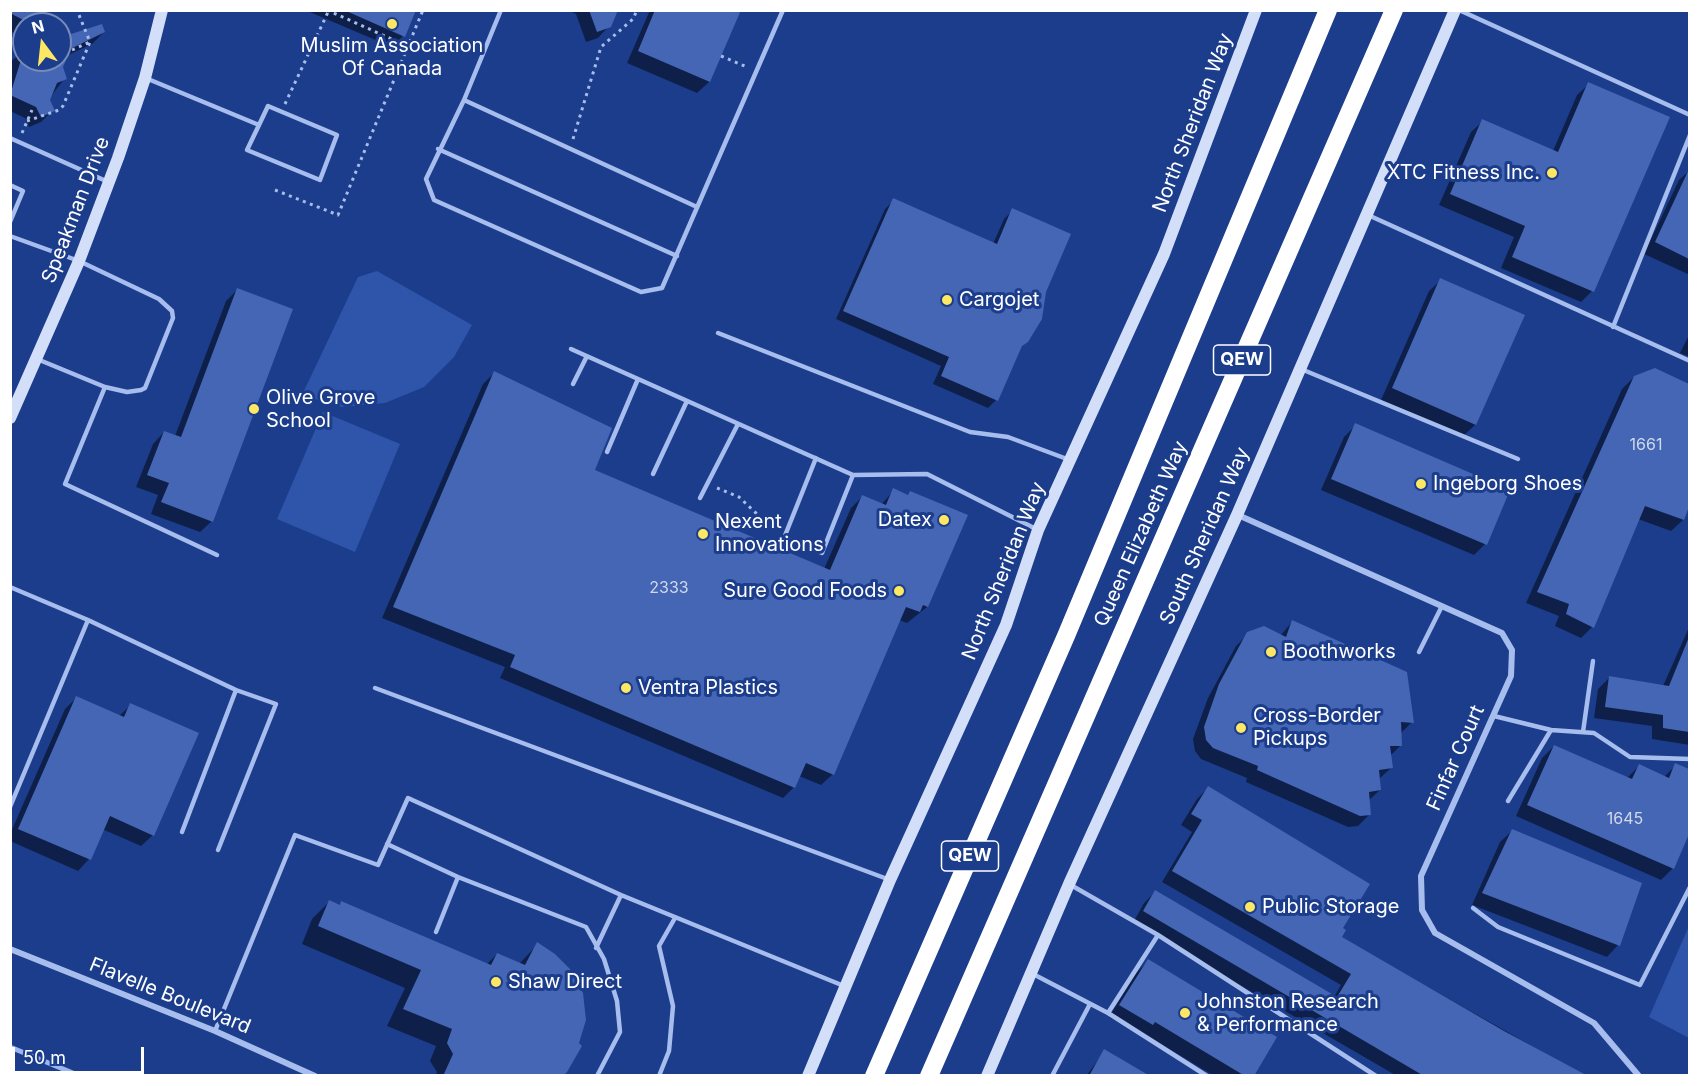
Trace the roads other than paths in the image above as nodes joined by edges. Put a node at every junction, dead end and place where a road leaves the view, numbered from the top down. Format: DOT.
graph roads {
  1 [pos="162,10"];
  2 [pos="501,10"];
  3 [pos="783,10"];
  4 [pos="1256,10"];
  5 [pos="1328,10"];
  6 [pos="1394,10"];
  7 [pos="1457,10"];
  8 [pos="145,78"];
  9 [pos="464,100"];
  10 [pos="1689,115"];
  11 [pos="259,125"];
  12 [pos="1689,135"];
  13 [pos="10,138"];
  14 [pos="438,149"];
  15 [pos="109,182"];
  16 [pos="10,185"];
  17 [pos="697,207"];
  18 [pos="1365,214"];
  19 [pos="10,222"];
  20 [pos="10,236"];
  21 [pos="677,256"];
  22 [pos="79,261"];
  23 [pos="1613,327"];
  24 [pos="718,333"];
  25 [pos="571,349"];
  26 [pos="587,356"];
  27 [pos="37,359"];
  28 [pos="1689,362"];
  29 [pos="1301,369"];
  30 [pos="638,379"];
  31 [pos="573,384"];
  32 [pos="105,387"];
  33 [pos="15,398"];
  34 [pos="687,401"];
  35 [pos="10,418"];
  36 [pos="738,424"];
  37 [pos="607,452"];
  38 [pos="816,458"];
  39 [pos="1518,459"];
  40 [pos="1072,461"];
  41 [pos="653,474"];
  42 [pos="853,475"];
  43 [pos="700,498"];
  44 [pos="1237,515"];
  45 [pos="1038,530"];
  46 [pos="217,555"];
  47 [pos="10,587"];
  48 [pos="1442,606"];
  49 [pos="88,620"];
  50 [pos="1419,652"];
  51 [pos="1593,662"];
  52 [pos="375,688"];
  53 [pos="236,690"];
  54 [pos="1494,716"];
  55 [pos="1551,730"];
  56 [pos="1583,732"];
  57 [pos="1689,759"];
  58 [pos="1508,801"];
  59 [pos="10,807"];
  60 [pos="182,832"];
  61 [pos="387,844"];
  62 [pos="218,850"];
  63 [pos="458,878"];
  64 [pos="890,880"];
  65 [pos="1069,884"];
  66 [pos="1689,887"];
  67 [pos="621,895"];
  68 [pos="1473,908"];
  69 [pos="675,918"];
  70 [pos="436,932"];
  71 [pos="1158,935"];
  72 [pos="596,948"];
  73 [pos="10,949"];
  74 [pos="1031,973"];
  75 [pos="844,986"];
  76 [pos="1090,1004"];
  77 [pos="1108,1012"];
  78 [pos="215,1031"];
  79 [pos="315,1076"];
  80 [pos="597,1076"];
  81 [pos="659,1076"];
  82 [pos="808,1076"];
  83 [pos="874,1076"];
  84 [pos="929,1076"];
  85 [pos="987,1076"];
  86 [pos="1052,1076"];
  87 [pos="1207,1076"];
  88 [pos="1376,1076"];
  89 [pos="1639,1076"];
  1 -- 8 [label="street, Speakman Drive"];
  2 -- 9 [label="lane"];
  3 -- 17 [label="lane"];
  4 -- 40 [label="street, North Sheridan Way"];
  5 -- 83 [label="highway, Queen Elizabeth Way / QEW"];
  6 -- 84 [label="highway, Queen Elizabeth Way / QEW"];
  7 -- 10 [label="lane"];
  7 -- 18 [label="street, South Sheridan Way"];
  8 -- 11 [label="lane"];
  8 -- 15 [label="street, Speakman Drive"];
  9 -- 14 [label="lane"];
  9 -- 17 [label="lane"];
  11 -- 11 [label="lane"];
  12 -- 23 [label="lane"];
  13 -- 15 [label="lane"];
  14 -- 21 [label="lane"];
  14 -- 21 [label="lane"];
  15 -- 22 [label="street, Speakman Drive"];
  16 -- 19 [label="lane"];
  17 -- 21 [label="lane"];
  18 -- 23 [label="lane"];
  18 -- 29 [label="street, South Sheridan Way"];
  20 -- 22 [label="lane"];
  22 -- 27 [label="street, Speakman Drive"];
  22 -- 32 [label="lane"];
  23 -- 28 [label="lane"];
  24 -- 40 [label="lane"];
  25 -- 26 [label="lane"];
  26 -- 30 [label="lane"];
  26 -- 31 [label="lane"];
  27 -- 32 [label="lane"];
  27 -- 33 [label="street, Speakman Drive"];
  29 -- 39 [label="lane"];
  29 -- 44 [label="street, South Sheridan Way"];
  30 -- 34 [label="lane"];
  30 -- 37 [label="lane"];
  32 -- 46 [label="lane"];
  33 -- 35 [label="street, Speakman Drive"];
  34 -- 36 [label="lane"];
  34 -- 41 [label="lane"];
  36 -- 38 [label="lane"];
  36 -- 43 [label="lane"];
  38 -- 42 [label="lane"];
  38 -- 42 [label="lane"];
  40 -- 45 [label="street, North Sheridan Way"];
  42 -- 45 [label="lane"];
  44 -- 48 [label="street, Finfar Court"];
  44 -- 65 [label="street, South Sheridan Way"];
  45 -- 64 [label="street, North Sheridan Way"];
  47 -- 49 [label="lane"];
  48 -- 50 [label="lane"];
  48 -- 54 [label="street, Finfar Court"];
  49 -- 53 [label="lane"];
  49 -- 59 [label="lane"];
  51 -- 56 [label="lane"];
  52 -- 64 [label="lane"];
  53 -- 60 [label="lane"];
  53 -- 62 [label="lane"];
  54 -- 55 [label="lane"];
  54 -- 89 [label="street, Finfar Court"];
  55 -- 56 [label="lane"];
  55 -- 58 [label="lane"];
  56 -- 57 [label="lane"];
  61 -- 63 [label="lane"];
  61 -- 67 [label="lane"];
  61 -- 78 [label="lane"];
  63 -- 70 [label="lane"];
  63 -- 72 [label="lane"];
  64 -- 75 [label="street, North Sheridan Way"];
  65 -- 71 [label="lane"];
  65 -- 74 [label="street, South Sheridan Way"];
  66 -- 68 [label="lane"];
  67 -- 69 [label="lane"];
  67 -- 72 [label="lane"];
  69 -- 75 [label="lane"];
  69 -- 81 [label="lane"];
  71 -- 77 [label="lane"];
  71 -- 88 [label="lane"];
  72 -- 80 [label="lane"];
  73 -- 78 [label="street, Flavelle Boulevard"];
  74 -- 76 [label="lane"];
  74 -- 85 [label="street, South Sheridan Way"];
  75 -- 82 [label="street, North Sheridan Way"];
  76 -- 77 [label="lane"];
  76 -- 86 [label="lane"];
  77 -- 87 [label="lane"];
  78 -- 79 [label="street, Flavelle Boulevard"];
}
